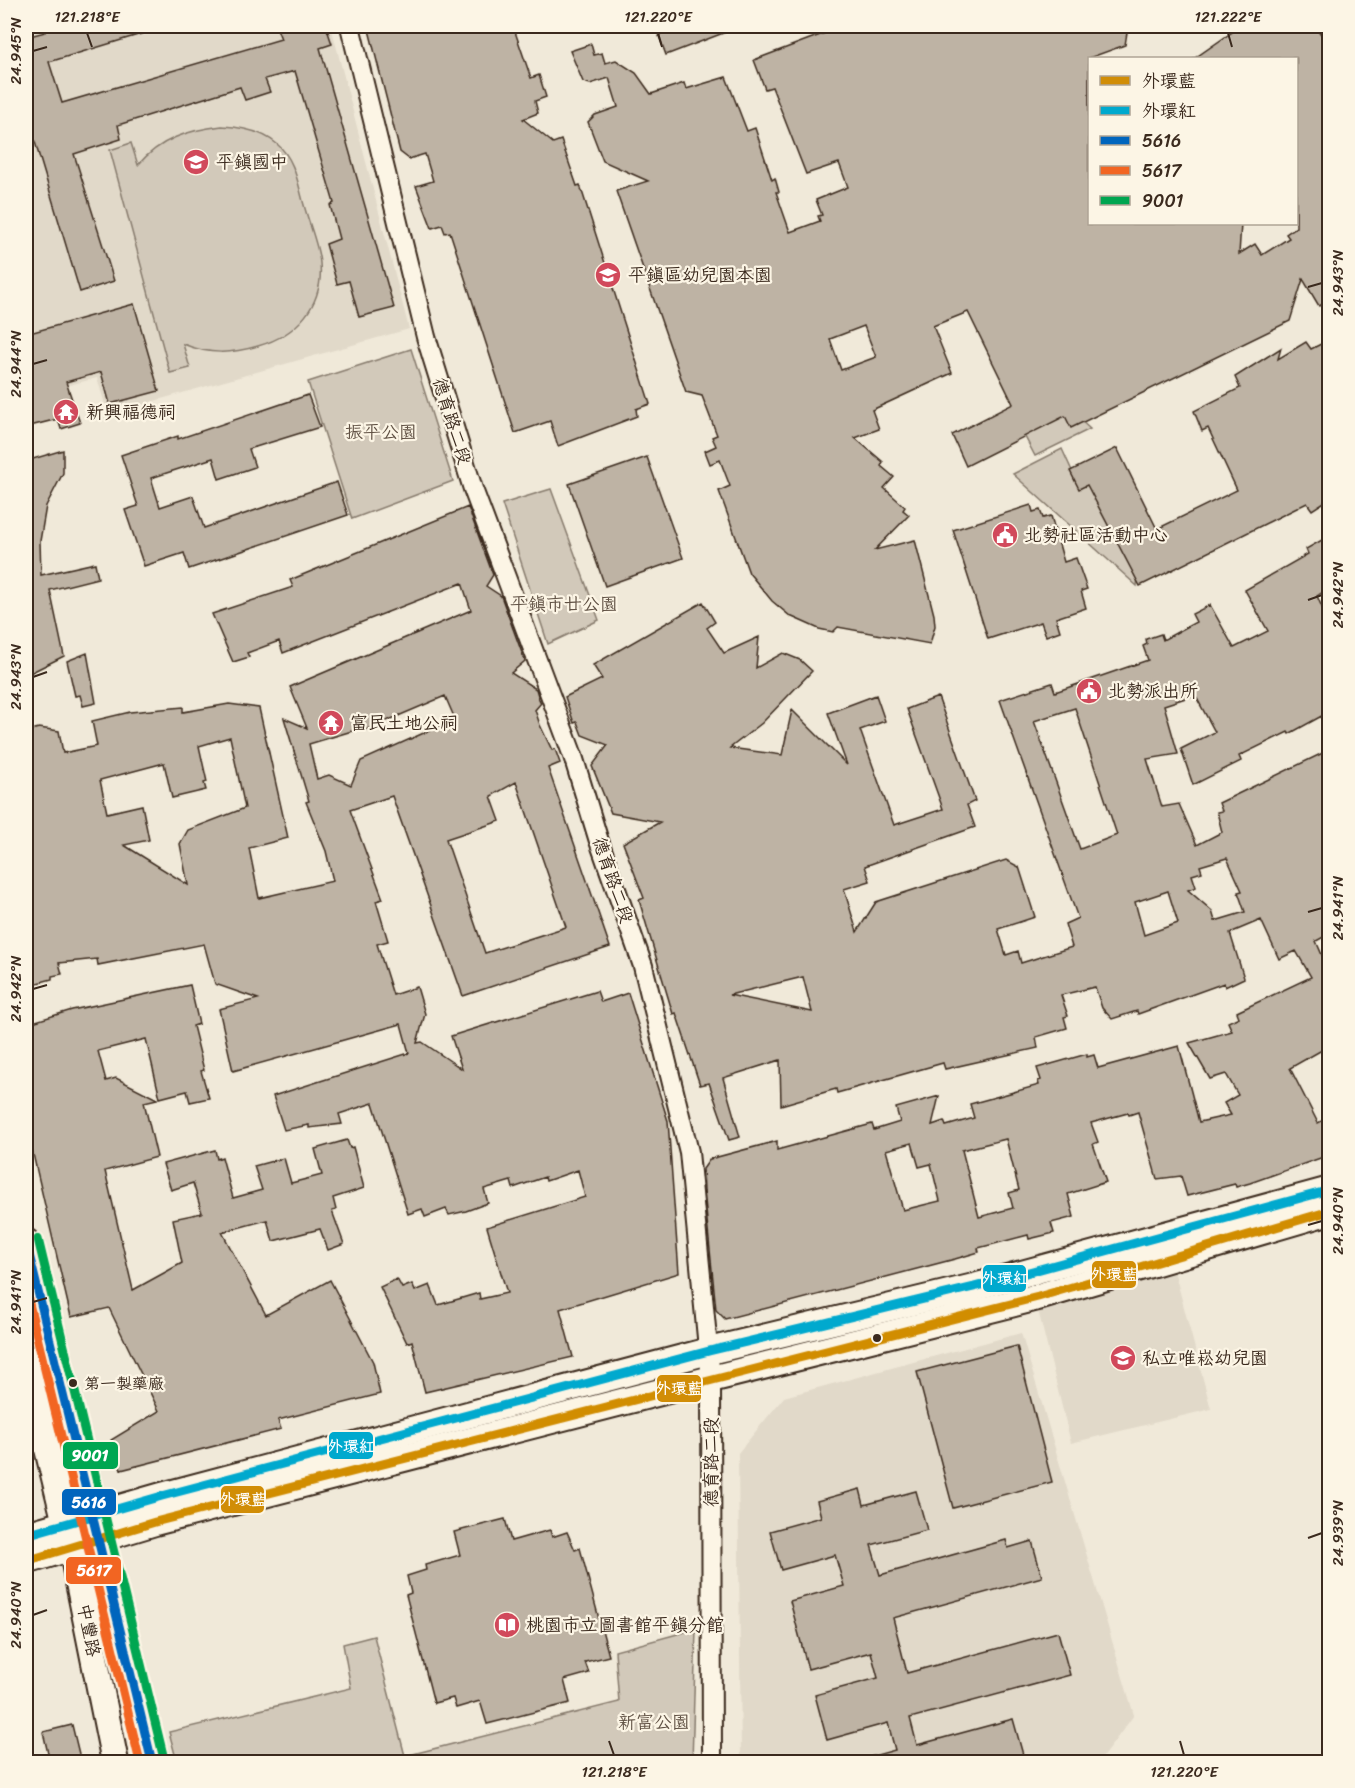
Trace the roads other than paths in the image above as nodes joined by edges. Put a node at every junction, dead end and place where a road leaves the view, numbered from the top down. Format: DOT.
graph roads {
  1 [pos="350,26"];
  2 [pos="1329,1190"];
  3 [pos="1329,1211"];
  4 [pos="26,1242"];
  5 [pos="709,1351"];
  6 [pos="26,1358"];
  7 [pos="711,1379"];
  8 [pos="94,1528"];
  9 [pos="26,1535"];
  10 [pos="69,1536"];
  11 [pos="26,1561"];
  12 [pos="115,1762"];
  13 [pos="152,1762"];
  14 [pos="712,1762"];
  1 -- 5 [label="street, 德育路二段"];
  2 -- 5 [label="main road"];
  3 -- 7 [label="main road"];
  4 -- 8 [label="main road, 中豐路"];
  5 -- 7 [label="street, 德育路二段"];
  5 -- 8 [label="main road"];
  6 -- 10 [label="main road, 中豐路"];
  7 -- 8 [label="main road"];
  7 -- 14 [label="street, 德育路二段"];
  8 -- 10 [label="main road"];
  8 -- 13 [label="main road, 中豐路"];
  9 -- 10 [label="main road"];
  10 -- 11 [label="main road"];
  10 -- 12 [label="main road, 中豐路"];
}
